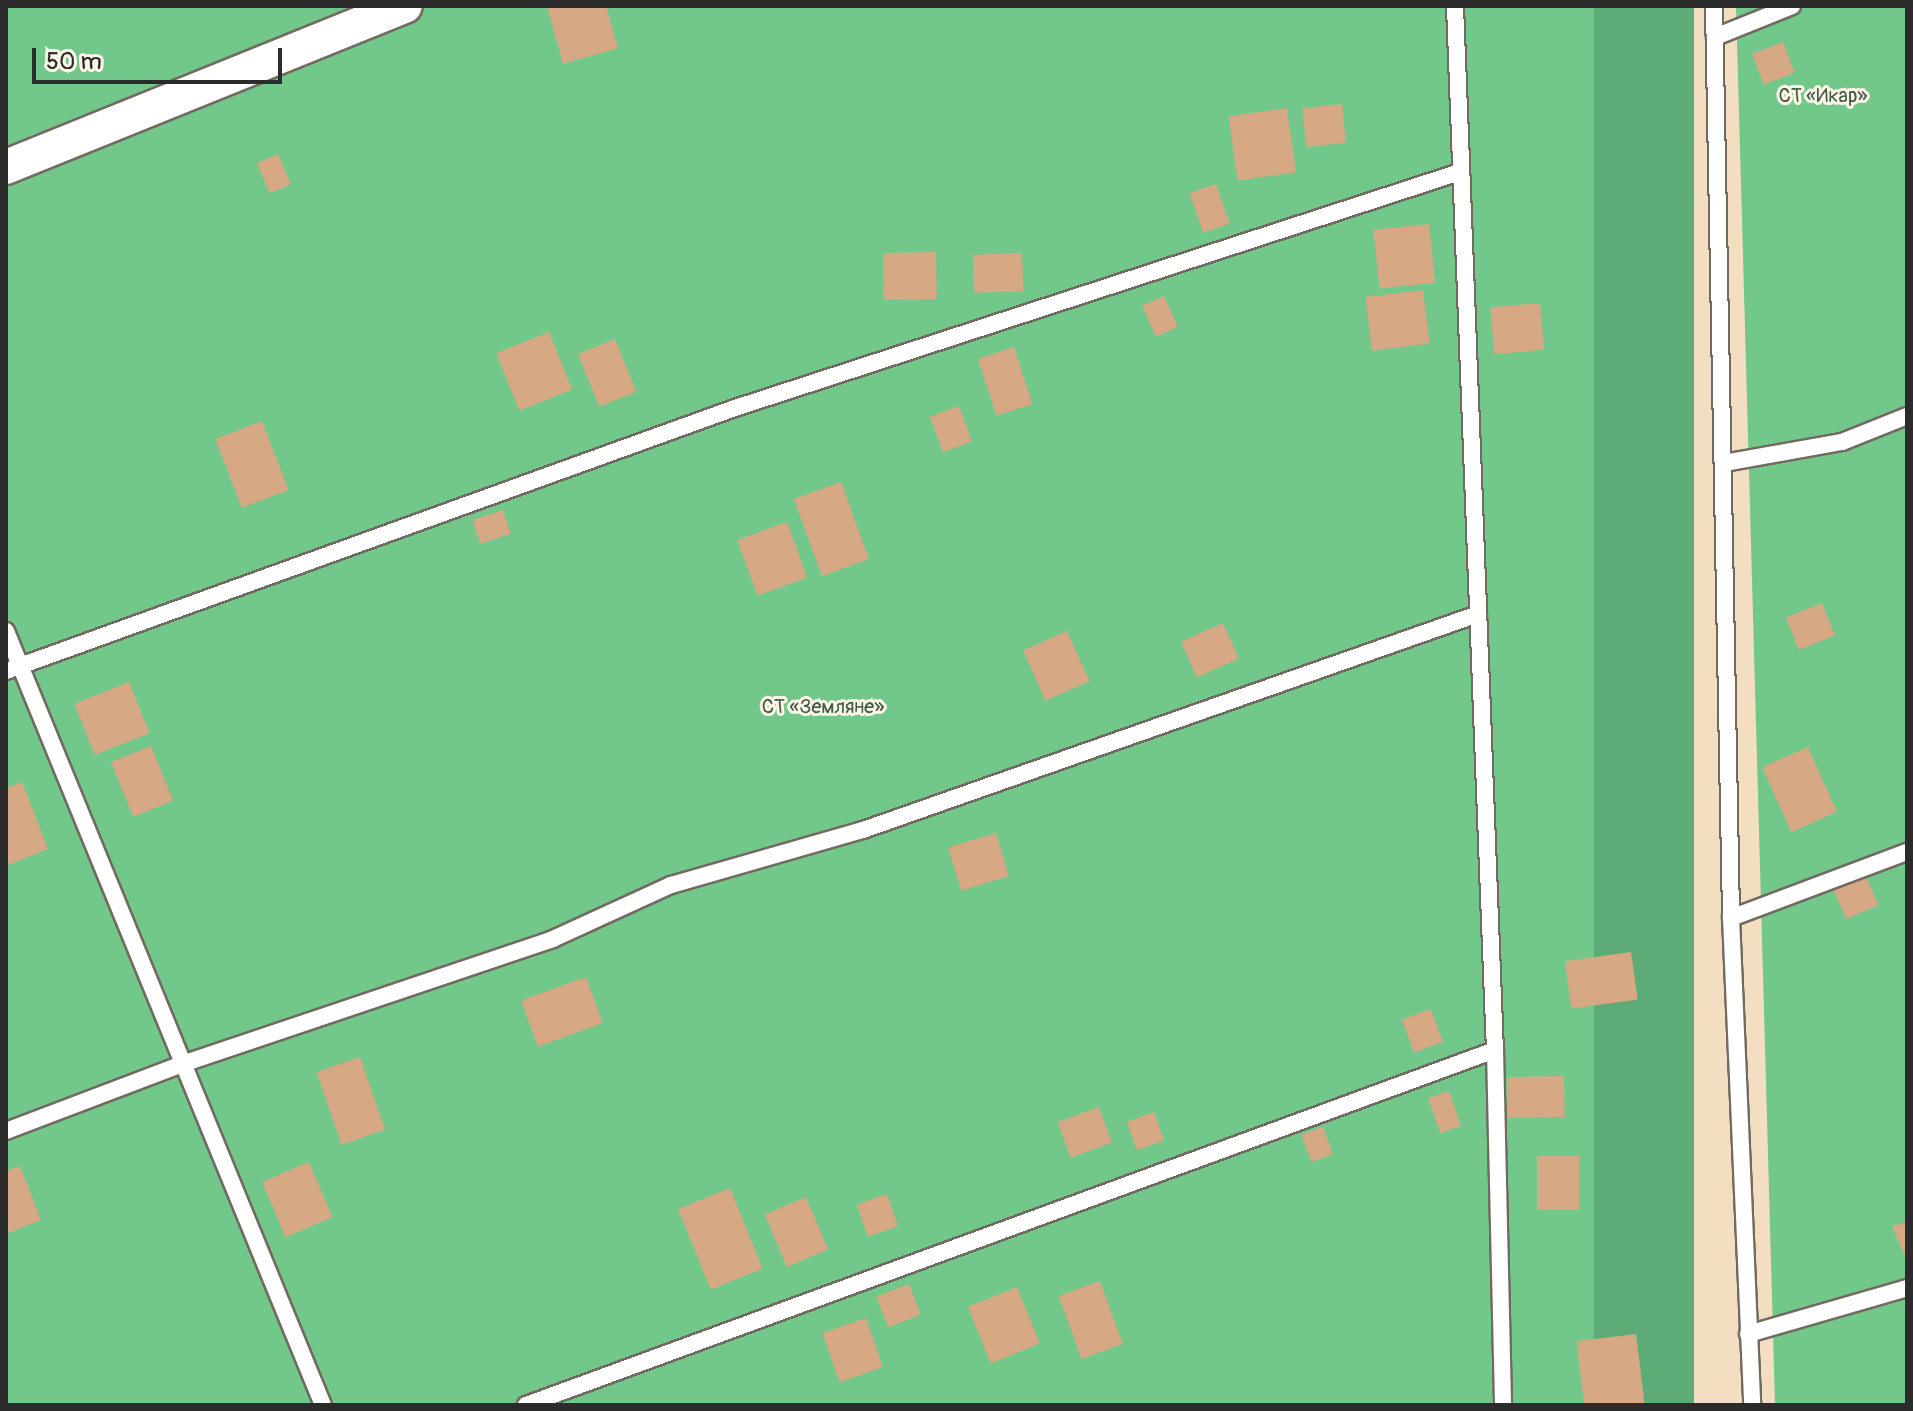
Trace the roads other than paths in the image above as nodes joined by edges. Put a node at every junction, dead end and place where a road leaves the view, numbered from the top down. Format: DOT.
graph roads {
  1 [pos="405,6"];
  2 [pos="1455,6"];
  3 [pos="1714,6"];
  4 [pos="1792,6"];
  5 [pos="1715,37"];
  6 [pos="6,167"];
  7 [pos="1460,172"];
  8 [pos="1907,416"];
  9 [pos="1724,463"];
  10 [pos="1478,614"];
  11 [pos="6,631"];
  12 [pos="13,668"];
  13 [pos="1907,852"];
  14 [pos="1731,918"];
  15 [pos="1495,1050"];
  16 [pos="182,1064"];
  17 [pos="6,1131"];
  18 [pos="1907,1288"];
  19 [pos="1748,1334"];
  20 [pos="323,1405"];
  21 [pos="526,1405"];
  22 [pos="1503,1405"];
  23 [pos="1752,1405"];
  1 -- 6 [label="street"];
  2 -- 7 [label="lane"];
  3 -- 5 [label="lane"];
  4 -- 5 [label="lane"];
  5 -- 9 [label="lane"];
  7 -- 10 [label="lane"];
  7 -- 12 [label="lane"];
  8 -- 9 [label="lane"];
  9 -- 14 [label="lane"];
  10 -- 15 [label="lane"];
  10 -- 16 [label="lane"];
  11 -- 12 [label="lane"];
  12 -- 16 [label="lane"];
  13 -- 14 [label="lane"];
  14 -- 19 [label="lane"];
  15 -- 21 [label="lane"];
  15 -- 22 [label="lane"];
  16 -- 17 [label="lane"];
  16 -- 20 [label="lane"];
  18 -- 19 [label="lane"];
  19 -- 23 [label="lane"];
}
